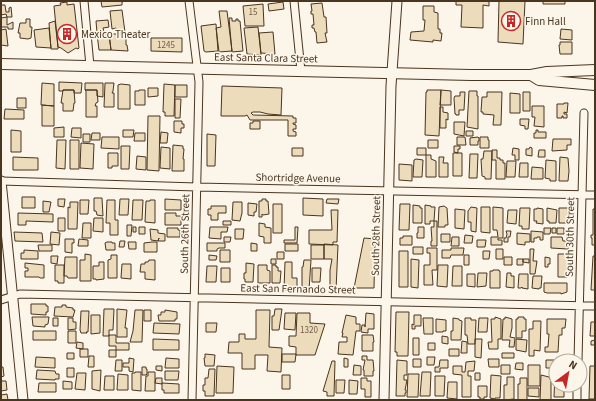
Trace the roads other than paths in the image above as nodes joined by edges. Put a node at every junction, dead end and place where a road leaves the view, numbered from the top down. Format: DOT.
graph roads {
  1 [pos="84,1"];
  2 [pos="189,1"];
  3 [pos="294,1"];
  4 [pos="398,1"];
  5 [pos="1,64"];
  6 [pos="90,66"];
  7 [pos="197,69"];
  8 [pos="595,70"];
  9 [pos="301,71"];
  10 [pos="392,72"];
  11 [pos="531,75"];
  12 [pos="595,84"];
  13 [pos="584,113"];
  14 [pos="1,181"];
  15 [pos="196,187"];
  16 [pos="388,191"];
  17 [pos="581,195"];
  18 [pos="595,195"];
  19 [pos="12,297"];
  20 [pos="195,299"];
  21 [pos="1,300"];
  22 [pos="386,301"];
  23 [pos="579,306"];
  24 [pos="595,306"];
  25 [pos="578,353"];
  26 [pos="23,400"];
  27 [pos="192,400"];
  28 [pos="384,400"];
  1 -- 6 [label="street"];
  2 -- 7 [label="street, South 26th Street"];
  3 -- 9 [label="street"];
  4 -- 10 [label="street, South 28th Street"];
  5 -- 6 [label="main road, East Santa Clara Street"];
  6 -- 7 [label="main road, East Santa Clara Street"];
  7 -- 9 [label="main road, East Santa Clara Street"];
  7 -- 15 [label="street, South 26th Street"];
  8 -- 11 [label="main road, East Santa Clara Street"];
  9 -- 10 [label="main road, East Santa Clara Street"];
  10 -- 11 [label="main road, East Santa Clara Street"];
  10 -- 16 [label="street, South 28th Street"];
  11 -- 12 [label="main road, East Santa Clara Street"];
  13 -- 17 [label="street, South 30th Street"];
  14 -- 15 [label="street, Shortridge Avenue"];
  14 -- 19 [label="street"];
  15 -- 16 [label="street, Shortridge Avenue"];
  15 -- 20 [label="street, South 26th Street"];
  16 -- 17 [label="street, Shortridge Avenue"];
  16 -- 22 [label="street, South 28th Street"];
  17 -- 18 [label="street, Shortridge Avenue"];
  17 -- 23 [label="street, South 30th Street"];
  19 -- 20 [label="street, East San Fernando Street"];
  19 -- 21 [label="street, East San Fernando Street"];
  19 -- 26 [label="street"];
  20 -- 22 [label="street, East San Fernando Street"];
  20 -- 27 [label="street, South 26th Street"];
  22 -- 23 [label="street, East San Fernando Street"];
  22 -- 28 [label="street, South 28th Street"];
  23 -- 24 [label="street, East San Fernando Street"];
  23 -- 25 [label="street, South 30th Street"];
}
